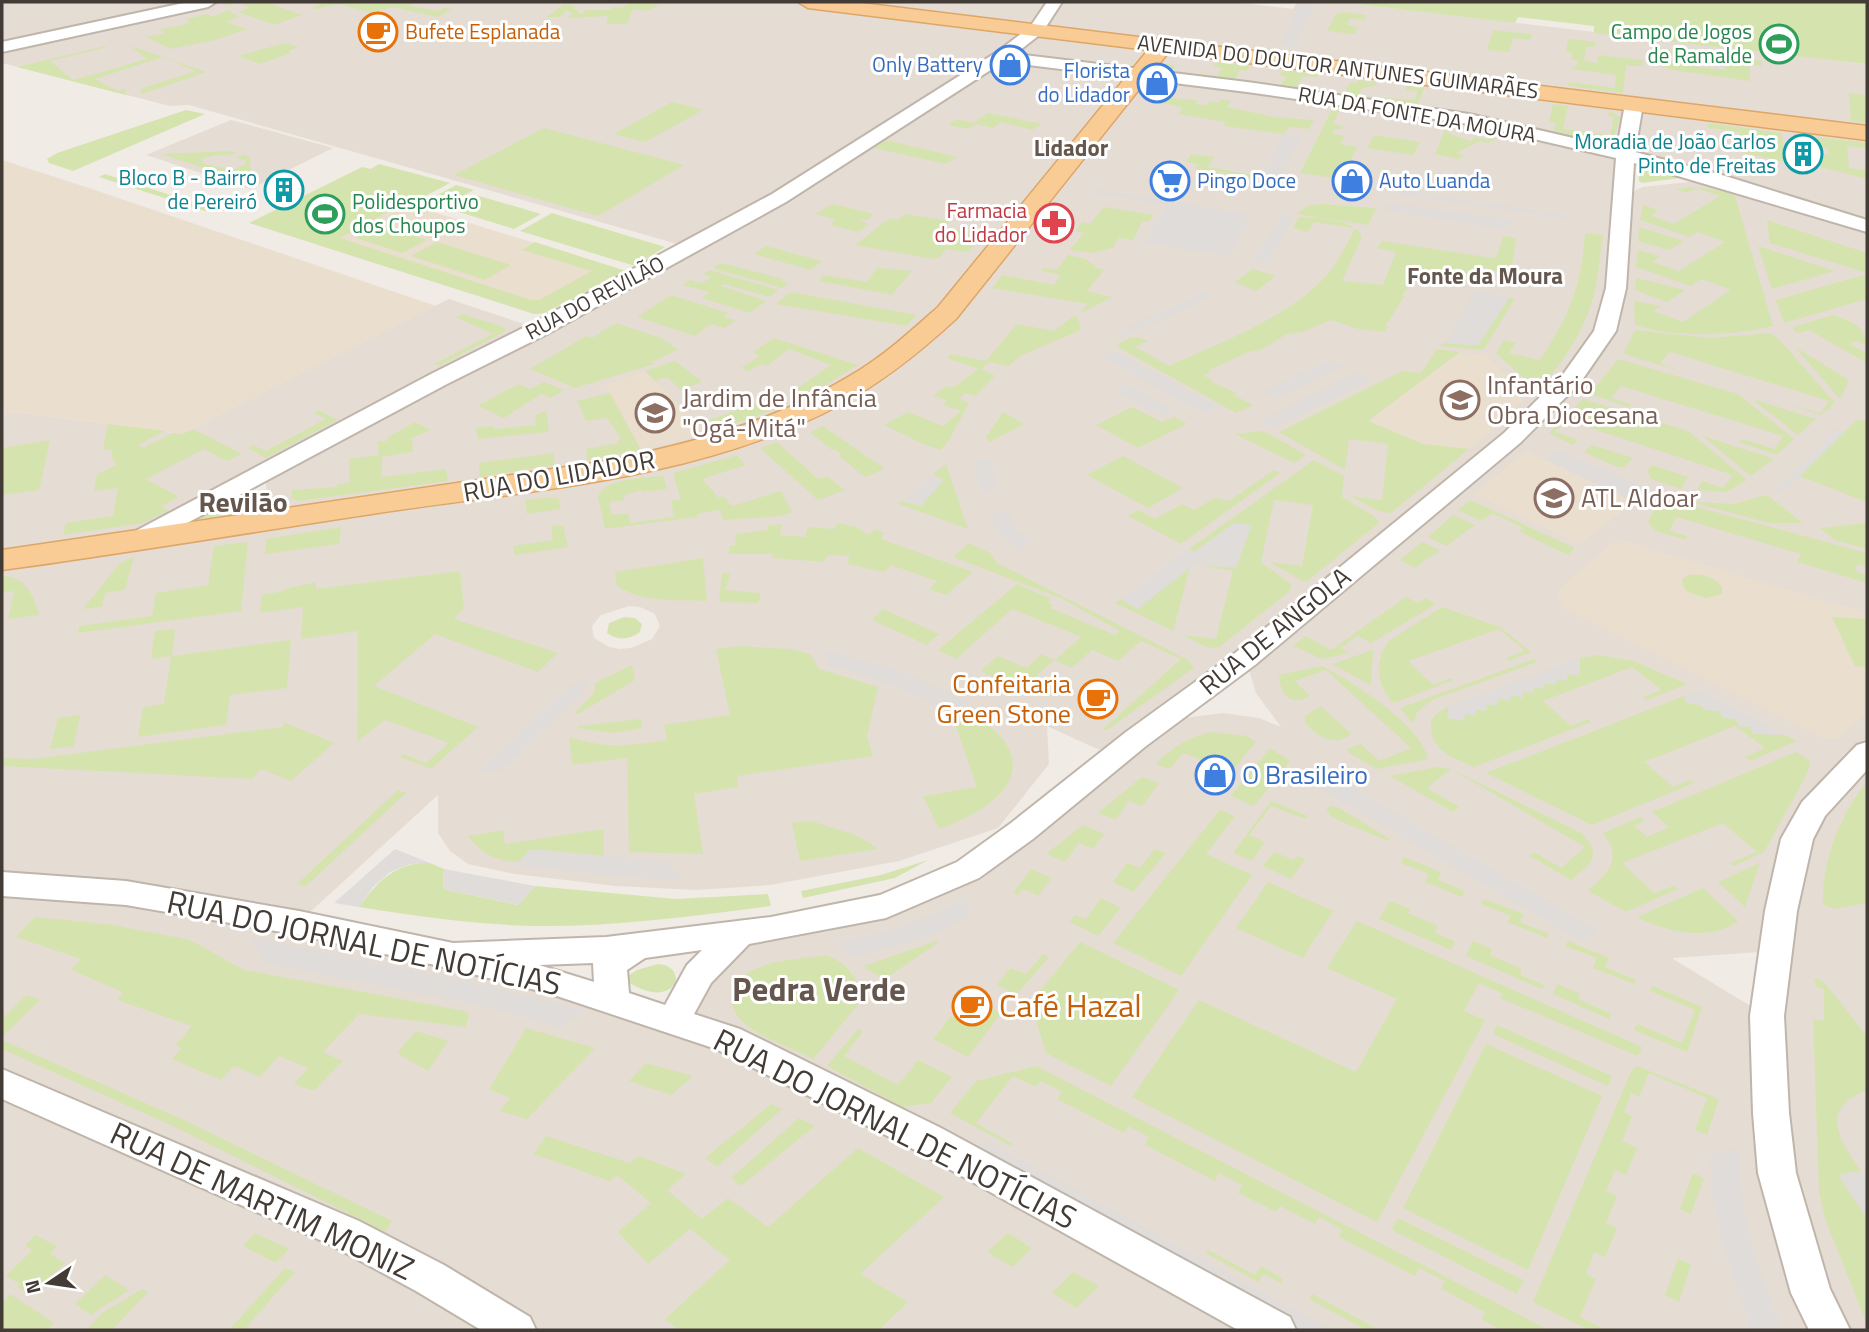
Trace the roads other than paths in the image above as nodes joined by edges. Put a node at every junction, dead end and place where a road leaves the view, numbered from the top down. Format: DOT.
graph roads {
  1 [pos="208,2"];
  2 [pos="808,2"];
  3 [pos="1054,2"];
  4 [pos="1036,30"];
  5 [pos="1163,45"];
  6 [pos="2,47"];
  7 [pos="999,57"];
  8 [pos="1138,74"];
  9 [pos="1634,104"];
  10 [pos="1867,133"];
  11 [pos="1625,155"];
  12 [pos="1867,226"];
  13 [pos="139,539"];
  14 [pos="2,560"];
  15 [pos="1867,751"];
  16 [pos="2,884"];
  17 [pos="740,933"];
  18 [pos="637,946"];
  19 [pos="453,956"];
  20 [pos="613,1000"];
  21 [pos="673,1021"];
  22 [pos="2,1083"];
  23 [pos="516,1330"];
  24 [pos="1276,1330"];
  25 [pos="1830,1330"];
  1 -- 6 [label="street"];
  2 -- 4 [label="main road, AVENIDA DO DOUTOR ANTUNES GUIMARÃES"];
  3 -- 4 [label="street"];
  4 -- 5 [label="main road, AVENIDA DO DOUTOR ANTUNES GUIMARÃES"];
  4 -- 7 [label="street, RUA DO REVILÃO"];
  5 -- 8 [label="main road, RUA DO LIDADOR"];
  5 -- 9 [label="main road, AVENIDA DO DOUTOR ANTUNES GUIMARÃES"];
  7 -- 8 [label="street, RUA DA FONTE DA MOURA"];
  7 -- 13 [label="street, RUA DO REVILÃO"];
  8 -- 11 [label="street, RUA DA FONTE DA MOURA"];
  8 -- 13 [label="main road, RUA DO LIDADOR"];
  9 -- 10 [label="main road, AVENIDA DO DOUTOR ANTUNES GUIMARÃES"];
  9 -- 11 [label="street, RUA DE ANGOLA"];
  11 -- 12 [label="street, RUA DA FONTE DA MOURA"];
  11 -- 17 [label="street, RUA DE ANGOLA"];
  13 -- 14 [label="main road, RUA DO LIDADOR"];
  15 -- 25 [label="street"];
  16 -- 19 [label="street, RUA DO JORNAL DE NOTÍCIAS"];
  17 -- 18 [label="street, RUA DE ANGOLA"];
  17 -- 21 [label="street"];
  18 -- 19 [label="street, RUA DE ANGOLA"];
  18 -- 20 [label="street, RUA DE ANGOLA"];
  19 -- 20 [label="street, RUA DO JORNAL DE NOTÍCIAS"];
  20 -- 21 [label="street, RUA DO JORNAL DE NOTÍCIAS"];
  21 -- 24 [label="street, RUA DO JORNAL DE NOTÍCIAS"];
  22 -- 23 [label="street, RUA DE MARTIM MONIZ"];
}
